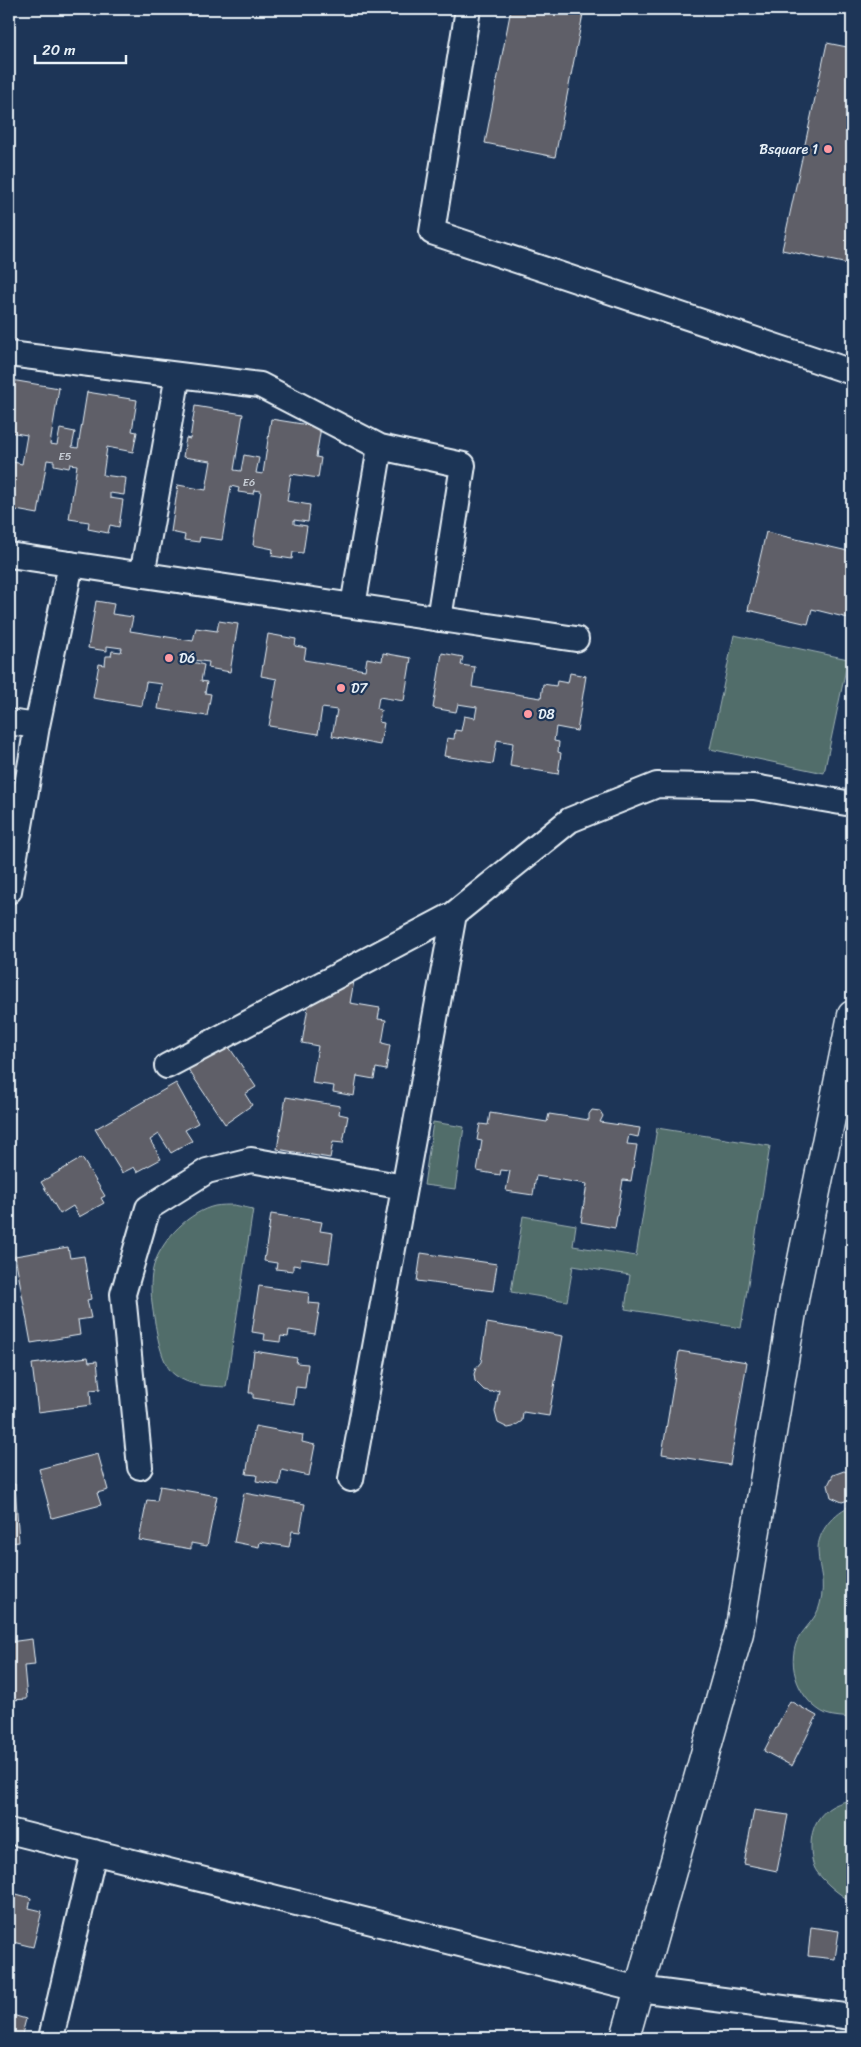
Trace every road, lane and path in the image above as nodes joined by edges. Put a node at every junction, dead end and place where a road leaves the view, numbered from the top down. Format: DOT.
graph roads {
  1 [pos="468,9"];
  2 [pos="9,354"];
  3 [pos="852,372"];
  4 [pos="178,376"];
  5 [pos="380,447"];
  6 [pos="9,555"];
  7 [pos="71,564"];
  8 [pos="142,575"];
  9 [pos="353,606"];
  10 [pos="439,619"];
  11 [pos="576,639"];
  12 [pos="9,722"];
  13 [pos="37,726"];
  14 [pos="852,804"];
  15 [pos="9,891"];
  16 [pos="454,914"];
  17 [pos="852,1015"];
  18 [pos="167,1066"];
  19 [pos="404,1187"];
  20 [pos="140,1467"];
  21 [pos="351,1479"];
  22 [pos="9,1831"];
  23 [pos="94,1852"];
  24 [pos="639,1989"];
  25 [pos="852,2017"];
  26 [pos="51,2038"];
  27 [pos="625,2038"];
  1 -- 3 [label="street"];
  2 -- 4 [label="street"];
  4 -- 5 [label="street"];
  4 -- 8 [label="street"];
  5 -- 9 [label="street"];
  5 -- 10 [label="street"];
  6 -- 7 [label="street"];
  7 -- 8 [label="street"];
  7 -- 13 [label="street"];
  8 -- 9 [label="street"];
  9 -- 10 [label="street"];
  10 -- 11 [label="street"];
  12 -- 13 [label="street"];
  13 -- 15 [label="street"];
  14 -- 16 [label="street"];
  16 -- 18 [label="street"];
  16 -- 19 [label="street"];
  17 -- 24 [label="street"];
  19 -- 20 [label="street"];
  19 -- 21 [label="street"];
  22 -- 23 [label="street"];
  23 -- 24 [label="street"];
  23 -- 26 [label="street"];
  24 -- 25 [label="street"];
  24 -- 27 [label="street"];
}
